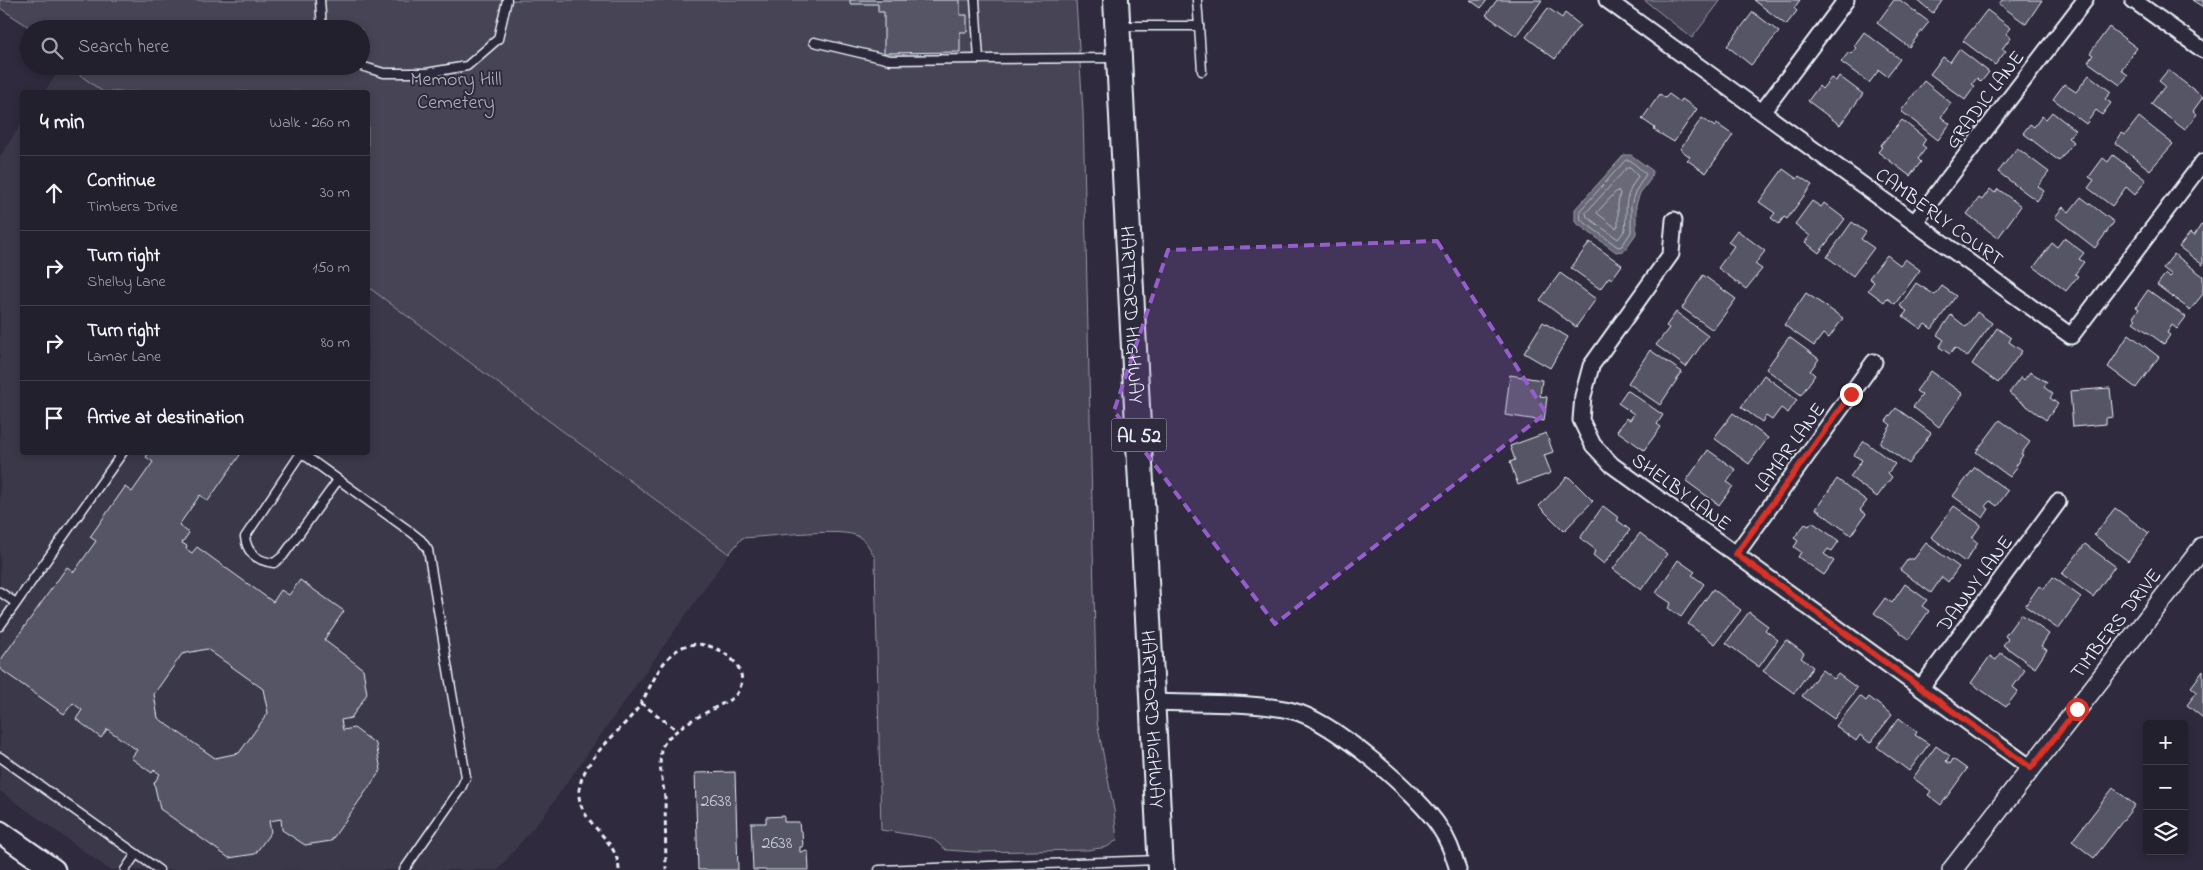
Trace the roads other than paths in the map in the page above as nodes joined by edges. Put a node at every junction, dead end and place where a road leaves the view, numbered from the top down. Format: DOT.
graph roads {
  1 [pos="320,0"];
  2 [pos="507,0"];
  3 [pos="975,0"];
  4 [pos="1116,0"];
  5 [pos="1197,0"];
  6 [pos="1607,0"];
  7 [pos="1846,0"];
  8 [pos="2085,0"];
  9 [pos="2132,0"];
  10 [pos="321,20"];
  11 [pos="1118,26"];
  12 [pos="1199,26"];
  13 [pos="814,42"];
  14 [pos="2203,50"];
  15 [pos="1120,58"];
  16 [pos="980,60"];
  17 [pos="370,69"];
  18 [pos="1202,71"];
  19 [pos="1763,111"];
  20 [pos="2203,162"];
  21 [pos="1674,220"];
  22 [pos="1915,222"];
  23 [pos="1874,362"];
  24 [pos="121,455"];
  25 [pos="300,455"];
  26 [pos="304,455"];
  27 [pos="338,480"];
  28 [pos="2058,502"];
  29 [pos="2203,547"];
  30 [pos="1736,554"];
  31 [pos="0,592"];
  32 [pos="16,603"];
  33 [pos="0,626"];
  34 [pos="1922,688"];
  35 [pos="1153,702"];
  36 [pos="0,757"];
  37 [pos="2031,768"];
  38 [pos="0,832"];
  39 [pos="136,854"];
  40 [pos="1161,865"];
  41 [pos="976,868"];
  42 [pos="54,870"];
  43 [pos="125,870"];
  44 [pos="159,870"];
  45 [pos="404,870"];
  46 [pos="879,870"];
  47 [pos="1458,870"];
  48 [pos="1952,870"];
  1 -- 10 [label="lane"];
  2 -- 17 [label="lane"];
  3 -- 16 [label="lane"];
  4 -- 11 [label="main road, HARTFORD HIGHWAY / AL 52"];
  5 -- 12 [label="lane"];
  6 -- 19 [label="street, CAMBERLY COURT"];
  7 -- 19 [label="street"];
  8 -- 22 [label="street, GRADIC LANE"];
  9 -- 14 [label="street"];
  11 -- 12 [label="lane"];
  11 -- 15 [label="main road, HARTFORD HIGHWAY / AL 52"];
  12 -- 18 [label="lane"];
  13 -- 16 [label="lane"];
  15 -- 16 [label="lane"];
  15 -- 35 [label="main road, HARTFORD HIGHWAY / AL 52"];
  19 -- 22 [label="street, CAMBERLY COURT"];
  20 -- 22 [label="street, CAMBERLY COURT"];
  21 -- 30 [label="street, SHELBY LANE"];
  23 -- 30 [label="street, LAMAR LANE"];
  24 -- 32 [label="lane"];
  25 -- 27 [label="lane"];
  26 -- 27 [label="lane"];
  27 -- 45 [label="lane"];
  28 -- 34 [label="street, DANNY LANE"];
  29 -- 37 [label="street, TIMBERS DRIVE"];
  30 -- 34 [label="street, SHELBY LANE"];
  31 -- 32 [label="lane"];
  32 -- 33 [label="lane"];
  34 -- 37 [label="street, SHELBY LANE"];
  35 -- 40 [label="main road, HARTFORD HIGHWAY / AL 52"];
  35 -- 47 [label="street"];
  36 -- 39 [label="lane"];
  37 -- 48 [label="street, TIMBERS DRIVE"];
  38 -- 42 [label="main road"];
  39 -- 43 [label="lane"];
  39 -- 44 [label="lane"];
  40 -- 41 [label="lane"];
  41 -- 46 [label="lane"];
}
